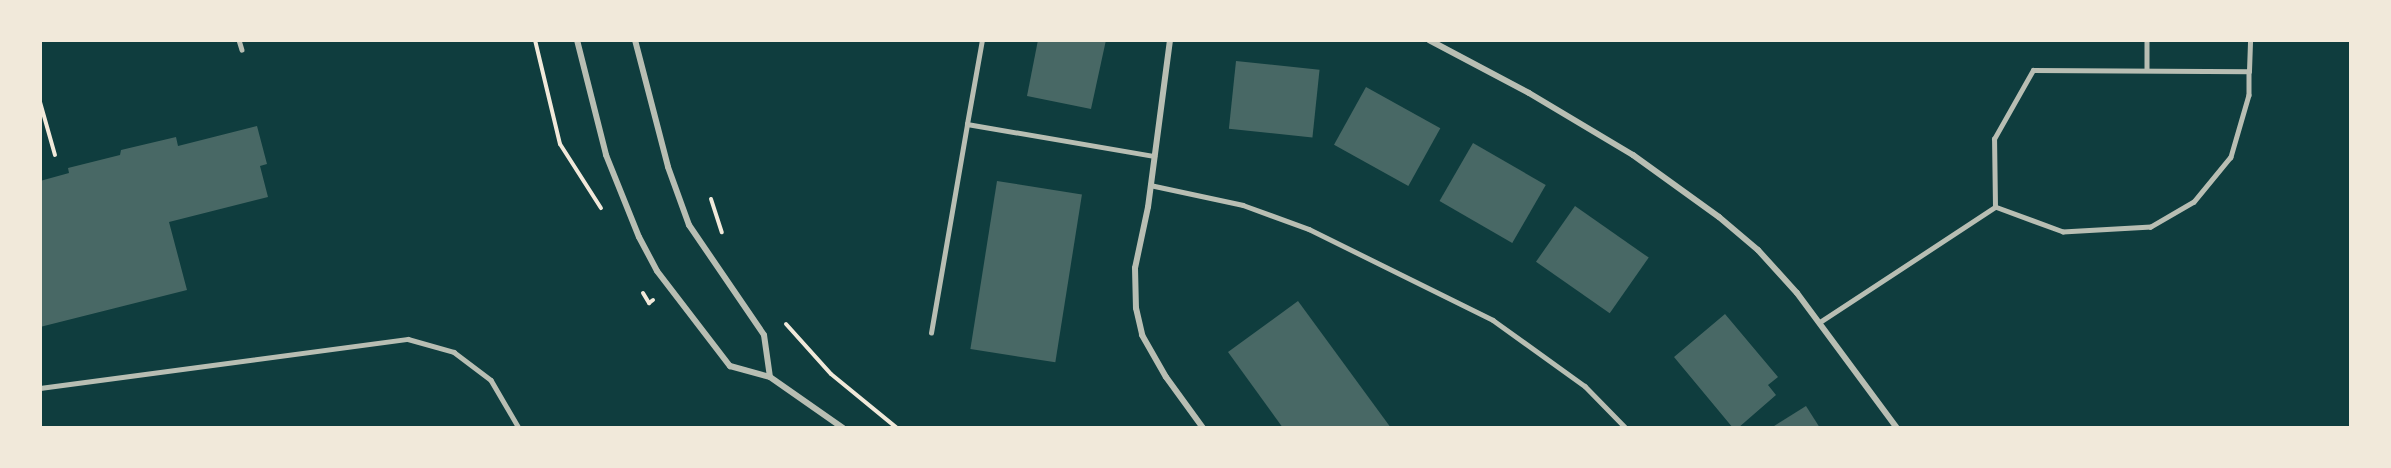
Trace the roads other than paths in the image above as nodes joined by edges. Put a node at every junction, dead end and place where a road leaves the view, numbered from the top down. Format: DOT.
graph roads {
  1 [pos="239,40"];
  2 [pos="576,40"];
  3 [pos="635,40"];
  4 [pos="982,40"];
  5 [pos="1170,40"];
  6 [pos="1430,40"];
  7 [pos="2146,40"];
  8 [pos="2250,40"];
  9 [pos="242,50"];
  10 [pos="2148,69"];
  11 [pos="2249,71"];
  12 [pos="967,124"];
  13 [pos="1154,156"];
  14 [pos="1150,185"];
  15 [pos="1995,207"];
  16 [pos="1820,322"];
  17 [pos="931,333"];
  18 [pos="770,377"];
  19 [pos="40,388"];
  20 [pos="519,428"];
  21 [pos="843,428"];
  22 [pos="1203,428"];
  23 [pos="1626,428"];
  24 [pos="1897,428"];
  1 -- 9 [label="lane"];
  2 -- 18 [label="street"];
  3 -- 18 [label="street"];
  4 -- 12 [label="lane"];
  5 -- 13 [label="street"];
  6 -- 16 [label="street"];
  7 -- 10 [label="lane"];
  8 -- 11 [label="lane"];
  10 -- 11 [label="lane"];
  10 -- 15 [label="lane"];
  11 -- 15 [label="lane"];
  12 -- 13 [label="lane"];
  12 -- 17 [label="lane"];
  13 -- 14 [label="street"];
  14 -- 22 [label="street"];
  14 -- 23 [label="lane"];
  15 -- 16 [label="lane"];
  16 -- 24 [label="street"];
  18 -- 21 [label="street"];
  19 -- 20 [label="lane"];
}
